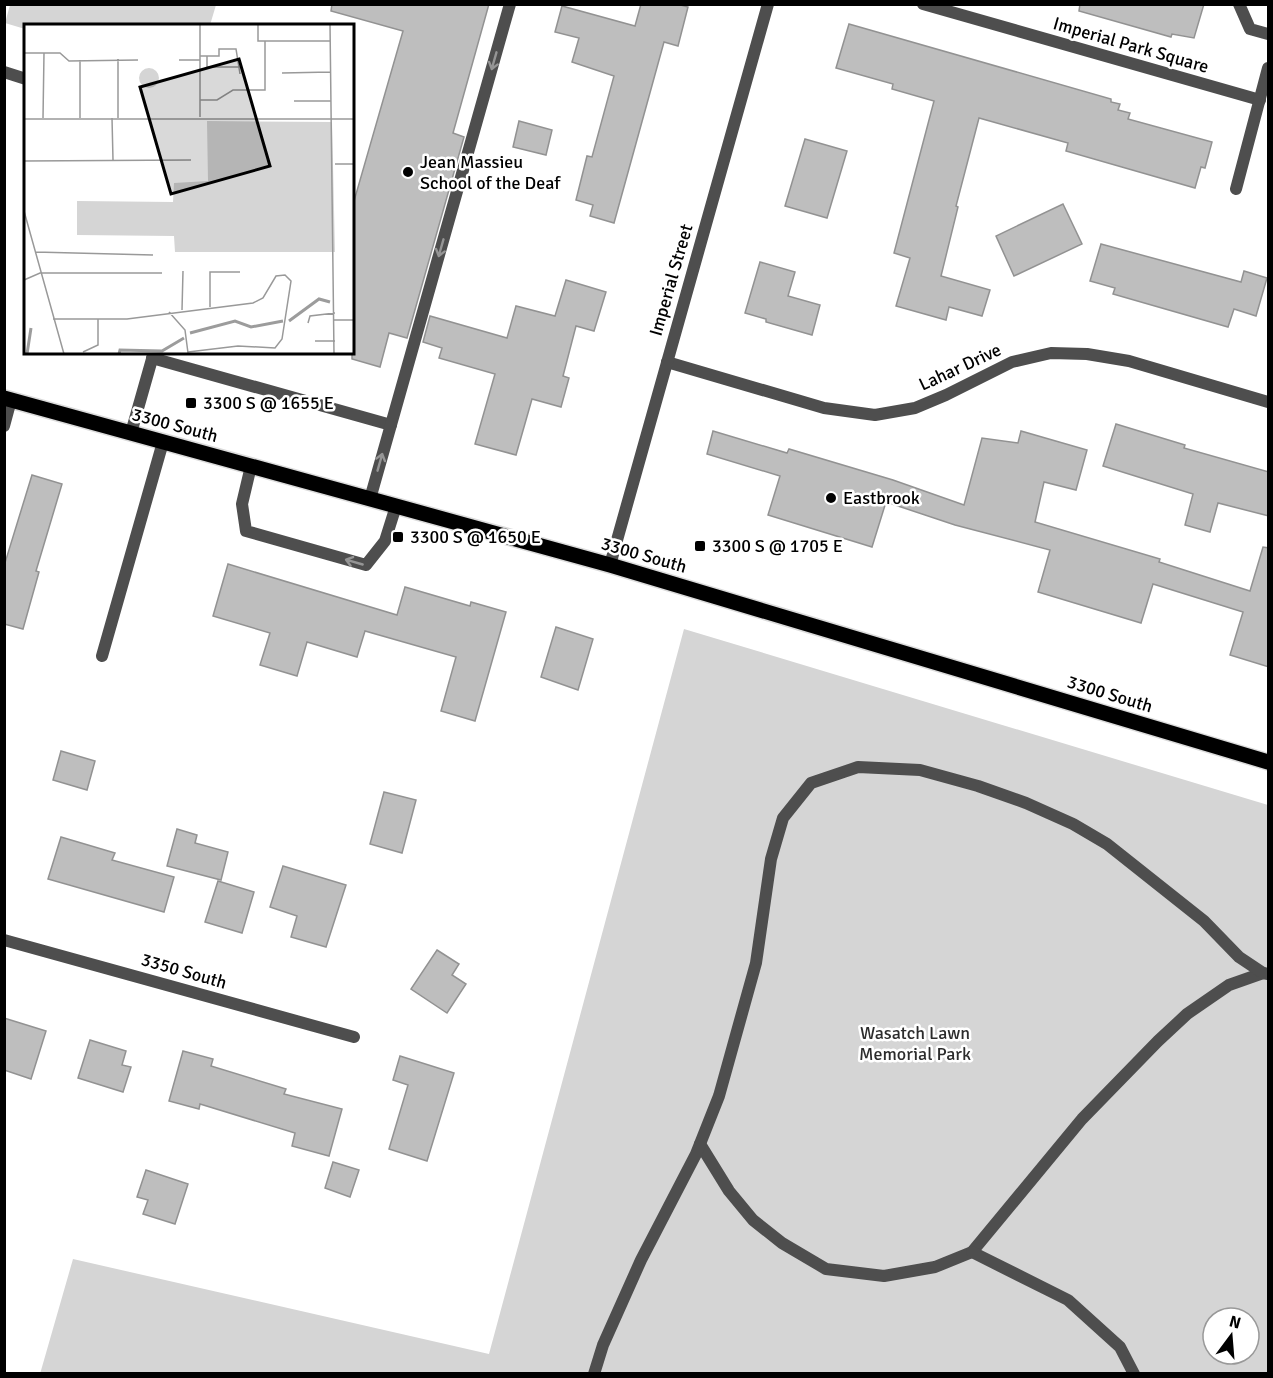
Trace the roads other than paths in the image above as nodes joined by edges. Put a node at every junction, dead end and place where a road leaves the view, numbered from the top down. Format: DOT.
graph roads {
  1 [pos="510,4"];
  2 [pos="768,4"];
  3 [pos="924,4"];
  4 [pos="1239,4"];
  5 [pos="1269,34"];
  6 [pos="1269,68"];
  7 [pos="4,72"];
  8 [pos="24,78"];
  9 [pos="1260,100"];
  10 [pos="1236,189"];
  11 [pos="153,355"];
  12 [pos="667,362"];
  13 [pos="8,399"];
  14 [pos="1269,402"];
  15 [pos="391,424"];
  16 [pos="4,426"];
  17 [pos="130,433"];
  18 [pos="163,442"];
  19 [pos="251,466"];
  20 [pos="370,499"];
  21 [pos="396,506"];
  22 [pos="610,565"];
  23 [pos="102,656"];
  24 [pos="1269,762"];
  25 [pos="4,940"];
  26 [pos="1266,973"];
  27 [pos="354,1038"];
  28 [pos="700,1144"];
  29 [pos="972,1252"];
  30 [pos="594,1374"];
  31 [pos="1134,1374"];
  1 -- 15 [label="street, one-way"];
  2 -- 12 [label="street, Imperial Street"];
  3 -- 9 [label="street, Imperial Park Square"];
  4 -- 5 [label="street"];
  6 -- 9 [label="street"];
  7 -- 8 [label="street"];
  9 -- 10 [label="street"];
  11 -- 15 [label="street"];
  11 -- 17 [label="street"];
  12 -- 14 [label="street, Lahar Drive"];
  12 -- 22 [label="street, Imperial Street"];
  13 -- 16 [label="street"];
  13 -- 17 [label="main road, 3300 South"];
  20 -- 15 [label="street, one-way"];
  17 -- 18 [label="main road, 3300 South"];
  18 -- 19 [label="main road, 3300 South"];
  18 -- 23 [label="street"];
  19 -- 20 [label="main road, 3300 South"];
  21 -- 19 [label="street, one-way"];
  20 -- 21 [label="main road, 3300 South"];
  21 -- 22 [label="main road, 3300 South"];
  22 -- 24 [label="main road, 3300 South"];
  25 -- 27 [label="street, 3350 South"];
  26 -- 28 [label="street"];
  26 -- 29 [label="street"];
  28 -- 29 [label="street"];
  28 -- 30 [label="street"];
  29 -- 31 [label="street"];
}
